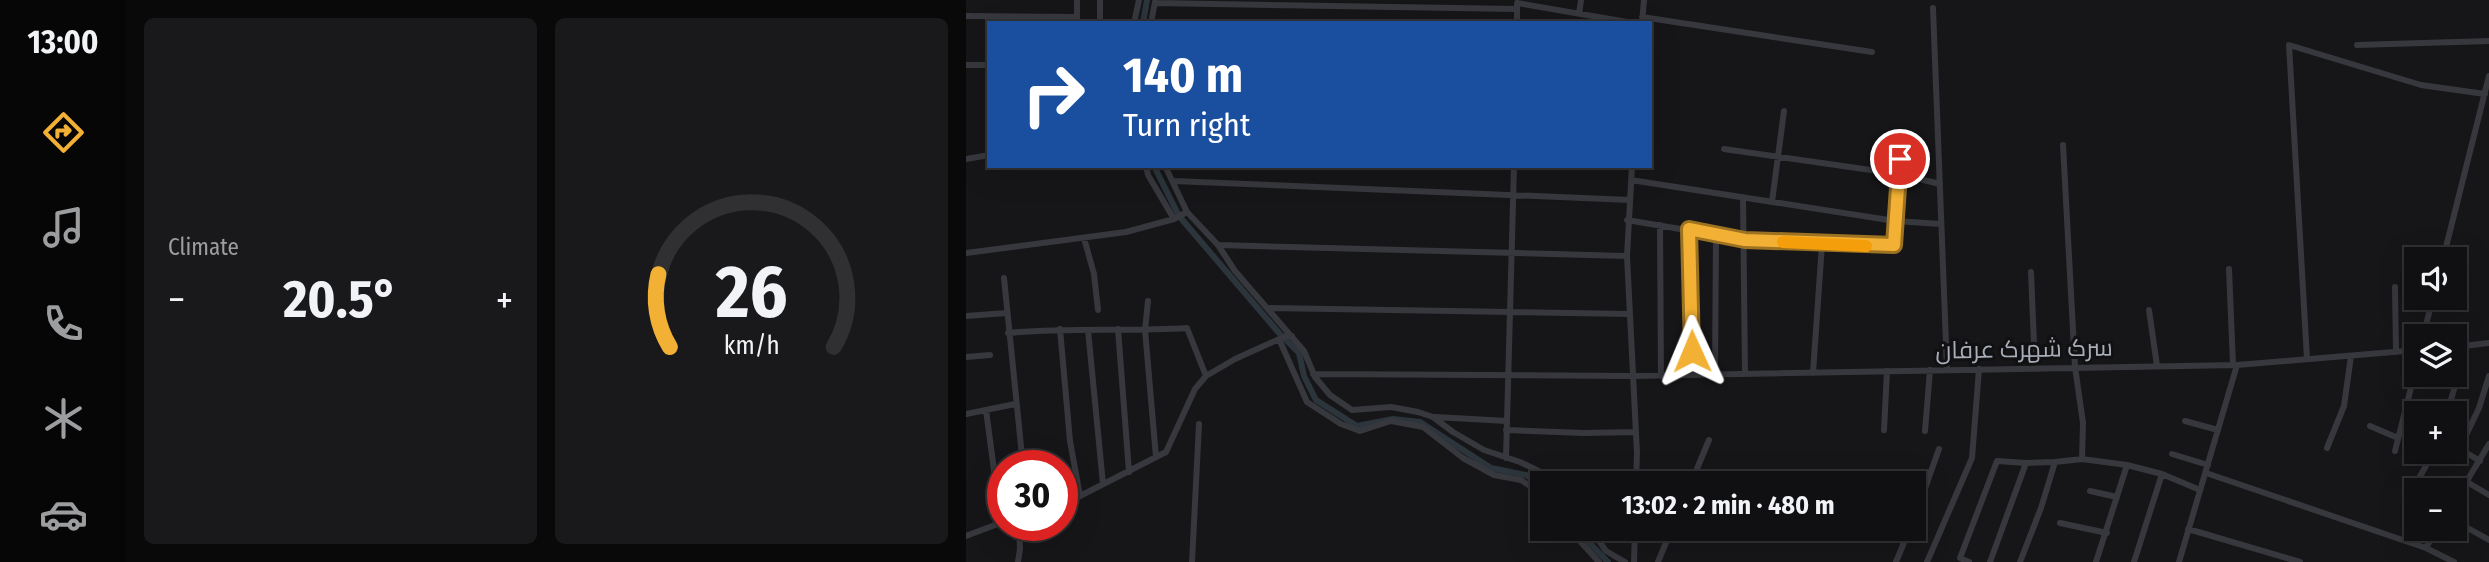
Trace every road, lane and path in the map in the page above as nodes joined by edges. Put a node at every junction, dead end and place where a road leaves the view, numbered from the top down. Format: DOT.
graph roads {
  1 [pos="1077,0"];
  2 [pos="1100,0"];
  3 [pos="1139,0"];
  4 [pos="1581,0"];
  5 [pos="1644,0"];
  6 [pos="1156,2"];
  7 [pos="1517,4"];
  8 [pos="1933,8"];
  9 [pos="1579,14"];
  10 [pos="966,16"];
  11 [pos="1077,20"];
  12 [pos="1642,20"];
  13 [pos="1100,21"];
  14 [pos="1134,21"];
  15 [pos="1151,21"];
  16 [pos="1621,21"];
  17 [pos="1652,21"];
  18 [pos="2489,41"];
  19 [pos="2357,45"];
  20 [pos="1872,52"];
  21 [pos="966,65"];
  22 [pos="987,65"];
  23 [pos="2489,75"];
  24 [pos="2486,97"];
  25 [pos="1784,111"];
  26 [pos="1902,143"];
  27 [pos="2063,145"];
  28 [pos="1724,149"];
  29 [pos="987,155"];
  30 [pos="1778,157"];
  31 [pos="966,159"];
  32 [pos="1146,168"];
  33 [pos="1165,168"];
  34 [pos="1514,168"];
  35 [pos="1632,168"];
  36 [pos="1899,174"];
  37 [pos="1631,180"];
  38 [pos="1173,181"];
  39 [pos="1940,184"];
  40 [pos="1515,193"];
  41 [pos="1743,197"];
  42 [pos="1630,200"];
  43 [pos="1772,202"];
  44 [pos="1185,214"];
  45 [pos="1174,219"];
  46 [pos="1627,220"];
  47 [pos="1895,221"];
  48 [pos="1941,224"];
  49 [pos="1660,225"];
  50 [pos="1689,229"];
  51 [pos="1716,234"];
  52 [pos="1084,238"];
  53 [pos="1745,240"];
  54 [pos="1822,244"];
  55 [pos="1218,246"];
  56 [pos="2446,247"];
  57 [pos="1511,252"];
  58 [pos="966,253"];
  59 [pos="1627,256"];
  60 [pos="2229,269"];
  61 [pos="2031,272"];
  62 [pos="1004,278"];
  63 [pos="2395,287"];
  64 [pos="1148,301"];
  65 [pos="1268,308"];
  66 [pos="1098,310"];
  67 [pos="2149,310"];
  68 [pos="1509,312"];
  69 [pos="1007,313"];
  70 [pos="1629,314"];
  71 [pos="966,316"];
  72 [pos="1060,329"];
  73 [pos="1118,329"];
  74 [pos="1088,330"];
  75 [pos="1145,330"];
  76 [pos="1008,333"];
  77 [pos="1286,337"];
  78 [pos="2489,343"];
  79 [pos="2467,346"];
  80 [pos="2404,351"];
  81 [pos="2396,352"];
  82 [pos="990,355"];
  83 [pos="2351,356"];
  84 [pos="966,357"];
  85 [pos="2307,359"];
  86 [pos="2235,365"];
  87 [pos="2157,366"];
  88 [pos="2076,367"];
  89 [pos="2035,368"];
  90 [pos="1979,369"];
  91 [pos="1930,370"];
  92 [pos="1947,370"];
  93 [pos="1887,371"];
  94 [pos="1813,373"];
  95 [pos="1314,374"];
  96 [pos="1715,374"];
  97 [pos="1745,374"];
  98 [pos="1692,375"];
  99 [pos="1206,376"];
  100 [pos="1508,376"];
  101 [pos="1632,376"];
  102 [pos="1661,376"];
  103 [pos="2489,376"];
  104 [pos="1015,404"];
  105 [pos="986,410"];
  106 [pos="966,414"];
  107 [pos="1433,417"];
  108 [pos="1507,421"];
  109 [pos="2185,421"];
  110 [pos="1199,424"];
  111 [pos="2404,424"];
  112 [pos="2370,426"];
  113 [pos="1506,430"];
  114 [pos="1884,430"];
  115 [pos="2218,430"];
  116 [pos="2467,430"];
  117 [pos="1925,431"];
  118 [pos="1636,432"];
  119 [pos="2398,438"];
  120 [pos="1709,440"];
  121 [pos="2489,444"];
  122 [pos="1938,449"];
  123 [pos="2327,449"];
  124 [pos="992,450"];
  125 [pos="1021,450"];
  126 [pos="2395,452"];
  127 [pos="2467,453"];
  128 [pos="2172,454"];
  129 [pos="1156,457"];
  130 [pos="1506,458"];
  131 [pos="2082,459"];
  132 [pos="2480,461"];
  133 [pos="2055,462"];
  134 [pos="2026,464"];
  135 [pos="2127,465"];
  136 [pos="2207,469"];
  137 [pos="1539,471"];
  138 [pos="1636,471"];
  139 [pos="1696,471"];
  140 [pos="1129,472"];
  141 [pos="2162,474"];
  142 [pos="2467,482"];
  143 [pos="1103,484"];
  144 [pos="1926,484"];
  145 [pos="1530,486"];
  146 [pos="2200,490"];
  147 [pos="2090,491"];
  148 [pos="2489,495"];
  149 [pos="1080,496"];
  150 [pos="2117,497"];
  151 [pos="2060,523"];
  152 [pos="987,528"];
  153 [pos="2188,528"];
  154 [pos="2467,528"];
  155 [pos="2107,533"];
  156 [pos="966,536"];
  157 [pos="2489,540"];
  158 [pos="1020,541"];
  159 [pos="1580,541"];
  160 [pos="1599,541"];
  161 [pos="1635,541"];
  162 [pos="1667,541"];
  163 [pos="1905,541"];
  164 [pos="2430,541"];
  165 [pos="2426,548"];
  166 [pos="1606,551"];
  167 [pos="1959,560"];
  168 [pos="1598,561"];
  169 [pos="2450,561"];
  170 [pos="1018,562"];
  171 [pos="1192,562"];
  172 [pos="1625,562"];
  173 [pos="1634,562"];
  174 [pos="1658,562"];
  175 [pos="1896,562"];
  176 [pos="1927,562"];
  177 [pos="1969,562"];
  178 [pos="1990,562"];
  179 [pos="2020,562"];
  180 [pos="2096,562"];
  181 [pos="2134,562"];
  182 [pos="2179,562"];
  183 [pos="2300,562"];
  1 -- 11 [label="street"];
  2 -- 13 [label="street"];
  3 -- 14 [label="street"];
  4 -- 9 [label="street"];
  5 -- 12 [label="street"];
  6 -- 7 [label="street"];
  6 -- 15 [label="street"];
  7 -- 9 [label="street"];
  8 -- 39 [label="street"];
  9 -- 16 [label="street"];
  10 -- 11 [label="street"];
  17 -- 20 [label="street"];
  18 -- 19 [label="street"];
  21 -- 22 [label="street"];
  23 -- 24 [label="street"];
  24 -- 56 [label="street"];
  24 -- 85 [label="street"];
  25 -- 30 [label="street"];
  26 -- 36 [label="street"];
  27 -- 88 [label="street"];
  28 -- 30 [label="street"];
  29 -- 31 [label="street"];
  30 -- 36 [label="street"];
  30 -- 43 [label="street"];
  32 -- 45 [label="street"];
  33 -- 38 [label="street"];
  34 -- 40 [label="street"];
  35 -- 37 [label="street"];
  36 -- 39 [label="street"];
  36 -- 47 [label="street"];
  37 -- 41 [label="street"];
  37 -- 42 [label="street"];
  38 -- 40 [label="street"];
  38 -- 44 [label="street"];
  39 -- 48 [label="street"];
  40 -- 42 [label="street"];
  40 -- 57 [label="street"];
  41 -- 43 [label="street"];
  41 -- 53 [label="street"];
  42 -- 46 [label="street"];
  43 -- 47 [label="street"];
  44 -- 45 [label="street"];
  44 -- 55 [label="street"];
  45 -- 52 [label="street"];
  46 -- 49 [label="street"];
  46 -- 59 [label="street"];
  47 -- 48 [label="street"];
  47 -- 54 [label="street"];
  48 -- 92 [label="street"];
  49 -- 50 [label="street"];
  49 -- 102 [label="street"];
  50 -- 51 [label="street"];
  50 -- 98 [label="street"];
  51 -- 53 [label="street"];
  51 -- 96 [label="street"];
  52 -- 58 [label="street"];
  52 -- 66 [label="street"];
  53 -- 54 [label="street"];
  53 -- 97 [label="street"];
  54 -- 94 [label="street"];
  55 -- 57 [label="street"];
  55 -- 65 [label="street"];
  57 -- 59 [label="street"];
  57 -- 68 [label="street"];
  59 -- 70 [label="street"];
  60 -- 86 [label="street"];
  61 -- 89 [label="street"];
  62 -- 69 [label="street"];
  63 -- 81 [label="street"];
  64 -- 75 [label="street"];
  65 -- 68 [label="street"];
  65 -- 77 [label="street"];
  67 -- 87 [label="street"];
  68 -- 70 [label="street"];
  68 -- 100 [label="street"];
  69 -- 71 [label="street"];
  69 -- 76 [label="street"];
  70 -- 101 [label="street"];
  72 -- 74 [label="street"];
  72 -- 76 [label="street"];
  72 -- 149 [label="street"];
  73 -- 74 [label="street"];
  73 -- 75 [label="street"];
  73 -- 140 [label="street"];
  74 -- 143 [label="street"];
  75 -- 99 [label="street"];
  75 -- 129 [label="street"];
  76 -- 104 [label="street"];
  77 -- 95 [label="street"];
  77 -- 99 [label="street"];
  77 -- 145 [label="street"];
  78 -- 79 [label="street"];
  80 -- 81 [label="street, سرک شهرک عرفان"];
  81 -- 83 [label="street, سرک شهرک عرفان"];
  82 -- 84 [label="street"];
  83 -- 85 [label="street, سرک شهرک عرفان"];
  83 -- 123 [label="street"];
  85 -- 86 [label="street, سرک شهرک عرفان"];
  86 -- 87 [label="street, سرک شهرک عرفان"];
  86 -- 115 [label="street"];
  87 -- 88 [label="street, سرک شهرک عرفان"];
  88 -- 89 [label="street, سرک شهرک عرفان"];
  88 -- 131 [label="street"];
  89 -- 90 [label="street, سرک شهرک عرفان"];
  90 -- 92 [label="street, سرک شهرک عرفان"];
  90 -- 176 [label="street"];
  91 -- 92 [label="street, سرک شهرک عرفان"];
  91 -- 93 [label="street, سرک شهرک عرفان"];
  91 -- 117 [label="street"];
  93 -- 94 [label="street, سرک شهرک عرفان"];
  93 -- 114 [label="street"];
  94 -- 97 [label="street, سرک شهرک عرفان"];
  95 -- 100 [label="street, سرک شهرک عرفان"];
  95 -- 107 [label="street"];
  96 -- 97 [label="street, سرک شهرک عرفان"];
  96 -- 98 [label="street, سرک شهرک عرفان"];
  98 -- 102 [label="street, سرک شهرک عرفان"];
  99 -- 129 [label="street"];
  100 -- 101 [label="street, سرک شهرک عرفان"];
  100 -- 108 [label="street"];
  101 -- 102 [label="street, سرک شهرک عرفان"];
  101 -- 118 [label="street"];
  103 -- 116 [label="street"];
  104 -- 105 [label="street"];
  104 -- 125 [label="street"];
  105 -- 106 [label="street"];
  105 -- 124 [label="street"];
  107 -- 108 [label="street"];
  107 -- 130 [label="street"];
  108 -- 113 [label="street"];
  109 -- 115 [label="street"];
  110 -- 171 [label="street"];
  111 -- 119 [label="street"];
  112 -- 119 [label="street"];
  113 -- 118 [label="street"];
  113 -- 130 [label="street"];
  115 -- 136 [label="street"];
  118 -- 138 [label="street"];
  119 -- 126 [label="street"];
  120 -- 139 [label="street"];
  121 -- 132 [label="street"];
  122 -- 144 [label="street"];
  127 -- 132 [label="street"];
  128 -- 136 [label="street"];
  129 -- 140 [label="street"];
  130 -- 137 [label="street"];
  131 -- 133 [label="street"];
  131 -- 135 [label="street"];
  132 -- 142 [label="street"];
  133 -- 134 [label="street"];
  133 -- 179 [label="street"];
  134 -- 167 [label="street"];
  134 -- 178 [label="street"];
  135 -- 141 [label="street"];
  135 -- 150 [label="street"];
  136 -- 146 [label="street"];
  136 -- 165 [label="street"];
  140 -- 143 [label="street"];
  141 -- 146 [label="street"];
  141 -- 181 [label="street"];
  142 -- 148 [label="street"];
  143 -- 149 [label="street"];
  146 -- 153 [label="street"];
  147 -- 150 [label="street"];
  150 -- 155 [label="street"];
  151 -- 155 [label="street"];
  152 -- 156 [label="street"];
  153 -- 182 [label="street"];
  153 -- 183 [label="street"];
  154 -- 157 [label="street"];
  155 -- 180 [label="street"];
  158 -- 170 [label="street"];
  159 -- 168 [label="street"];
  160 -- 166 [label="street"];
  161 -- 173 [label="street"];
  162 -- 174 [label="street"];
  163 -- 175 [label="street"];
  164 -- 165 [label="street"];
  165 -- 169 [label="street"];
  166 -- 168 [label="street"];
  166 -- 172 [label="street"];
  167 -- 177 [label="street"];
}
